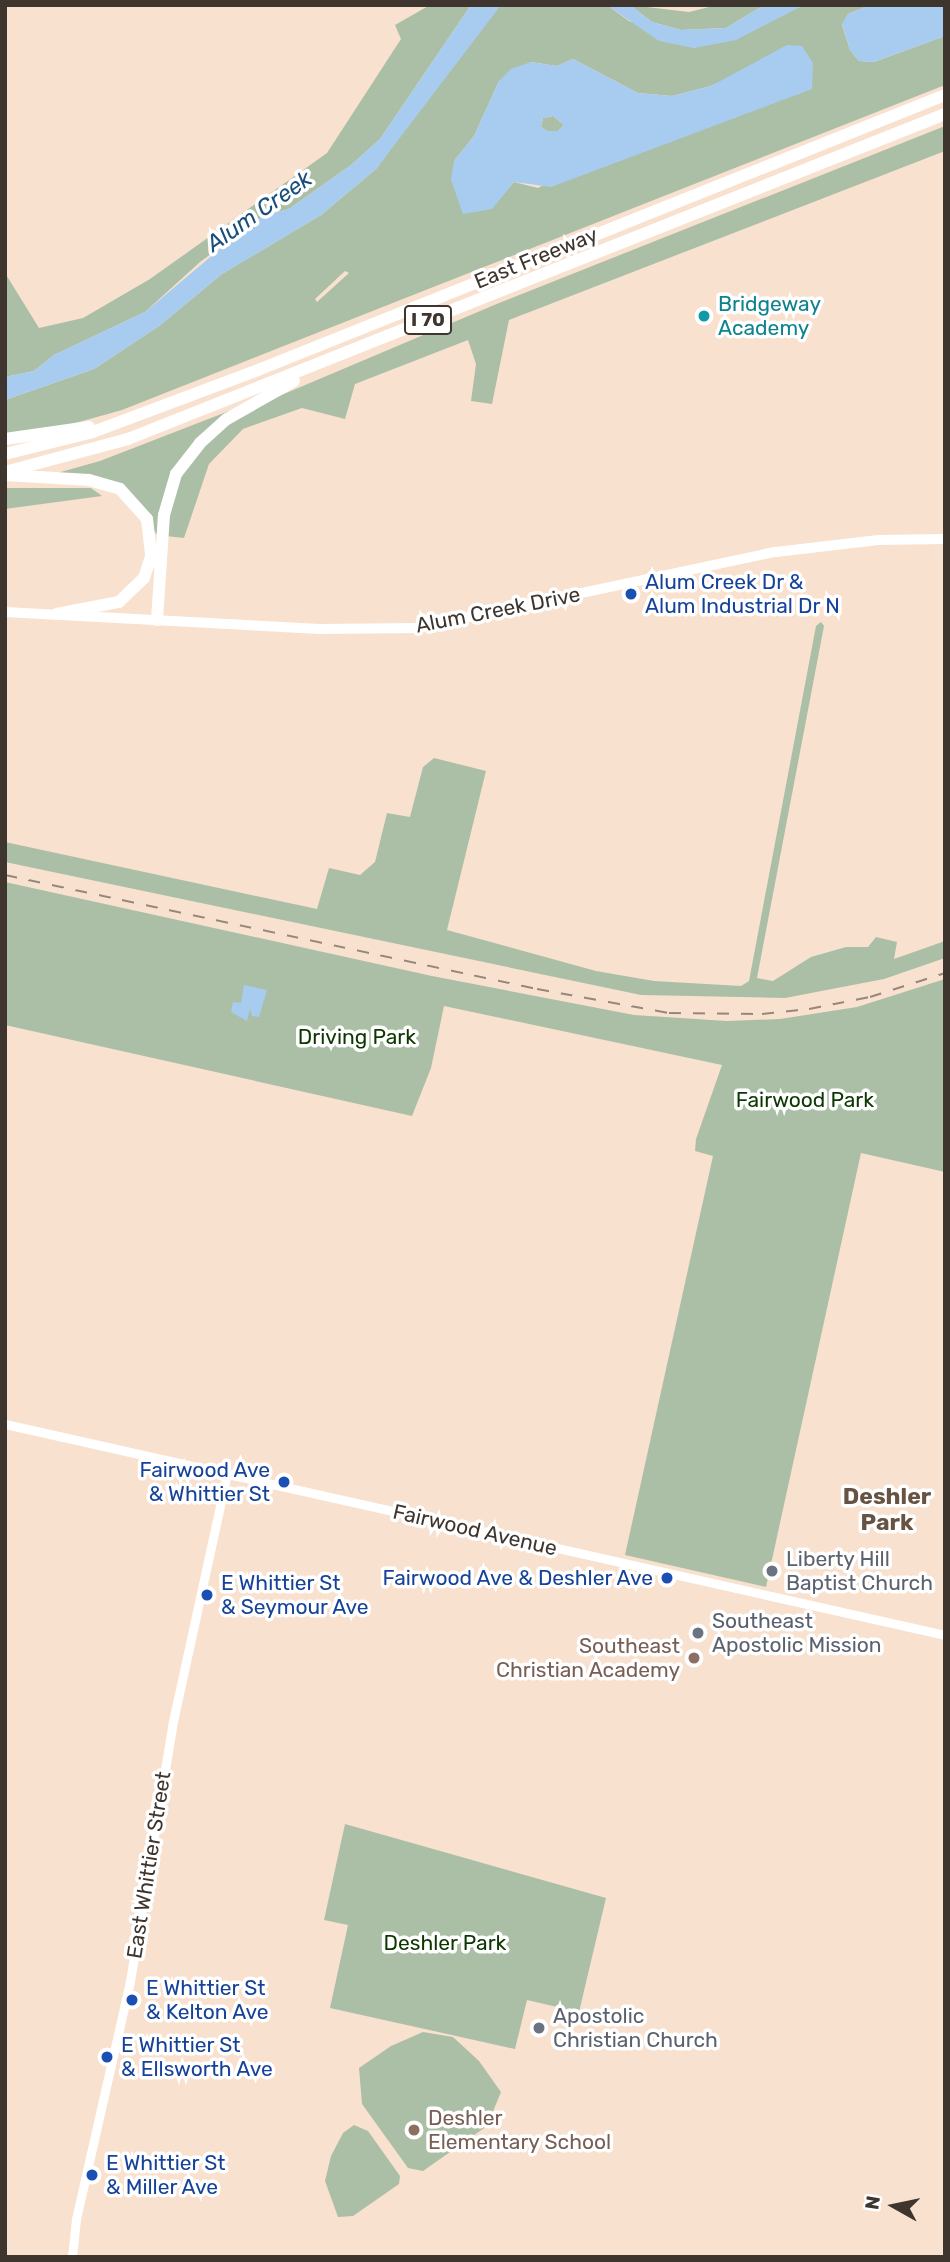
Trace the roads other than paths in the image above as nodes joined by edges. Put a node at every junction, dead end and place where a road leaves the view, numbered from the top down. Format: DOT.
graph roads {
  1 [pos="945,95"];
  2 [pos="945,114"];
  3 [pos="342,354"];
  4 [pos="100,429"];
  5 [pos="5,439"];
  6 [pos="5,454"];
  7 [pos="5,474"];
  8 [pos="945,539"];
  9 [pos="152,550"];
  10 [pos="5,612"];
  11 [pos="57,614"];
  12 [pos="158,620"];
  13 [pos="5,1424"];
  14 [pos="227,1474"];
  15 [pos="945,1635"];
  16 [pos="72,2257"];
  1 -- 4 [label="highway, East Freeway / I 70"];
  2 -- 3 [label="highway, East Freeway / I 70"];
  3 -- 7 [label="highway, East Freeway / I 70"];
  3 -- 12 [label="highway"];
  4 -- 5 [label="highway"];
  4 -- 6 [label="highway, East Freeway / I 70"];
  7 -- 9 [label="highway"];
  8 -- 12 [label="main road, Alum Creek Drive"];
  9 -- 11 [label="highway"];
  9 -- 12 [label="highway"];
  10 -- 11 [label="main road, Alum Creek Drive"];
  11 -- 12 [label="main road, Alum Creek Drive"];
  13 -- 14 [label="street, Fairwood Avenue"];
  14 -- 15 [label="street, Fairwood Avenue"];
  14 -- 16 [label="street, East Whittier Street"];
}
